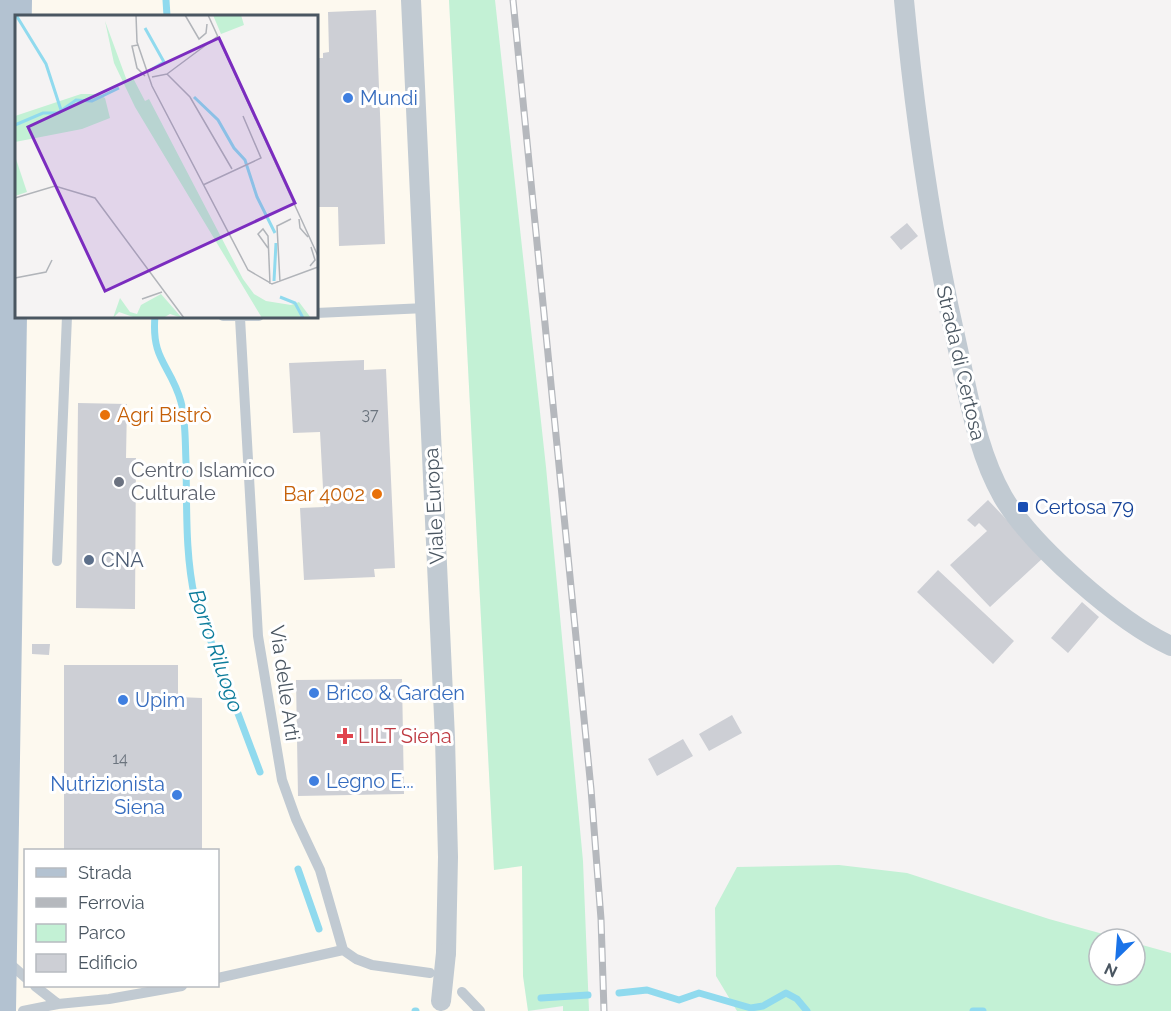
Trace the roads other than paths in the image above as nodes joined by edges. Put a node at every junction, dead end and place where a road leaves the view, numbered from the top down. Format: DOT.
graph roads {
  1 [pos="16,0"];
  2 [pos="411,0"];
  3 [pos="904,0"];
  4 [pos="16,15"];
  5 [pos="15,64"];
  6 [pos="426,308"];
  7 [pos="318,314"];
  8 [pos="67,318"];
  9 [pos="240,318"];
  10 [pos="57,561"];
  11 [pos="1171,646"];
  12 [pos="343,950"];
  13 [pos="1,956"];
  14 [pos="430,973"];
  15 [pos="24,976"];
  16 [pos="219,978"];
  17 [pos="36,987"];
  18 [pos="176,987"];
  19 [pos="462,992"];
  20 [pos="58,1004"];
  21 [pos="441,1006"];
  22 [pos="0,1011"];
  23 [pos="23,1011"];
  24 [pos="480,1011"];
  1 -- 4 [label="main road"];
  2 -- 6 [label="street, Viale Europa"];
  3 -- 11 [label="street, Strada di Certosa"];
  5 -- 13 [label="main road"];
  6 -- 7 [label="lane"];
  6 -- 21 [label="street, Viale Europa, bridge"];
  8 -- 10 [label="lane"];
  9 -- 12 [label="lane, Via delle Arti"];
  12 -- 14 [label="lane"];
  12 -- 16 [label="lane"];
  13 -- 15 [label="lane"];
  13 -- 22 [label="main road"];
  17 -- 20 [label="lane"];
  18 -- 20 [label="lane"];
  19 -- 24 [label="lane"];
  20 -- 23 [label="lane"];
}
